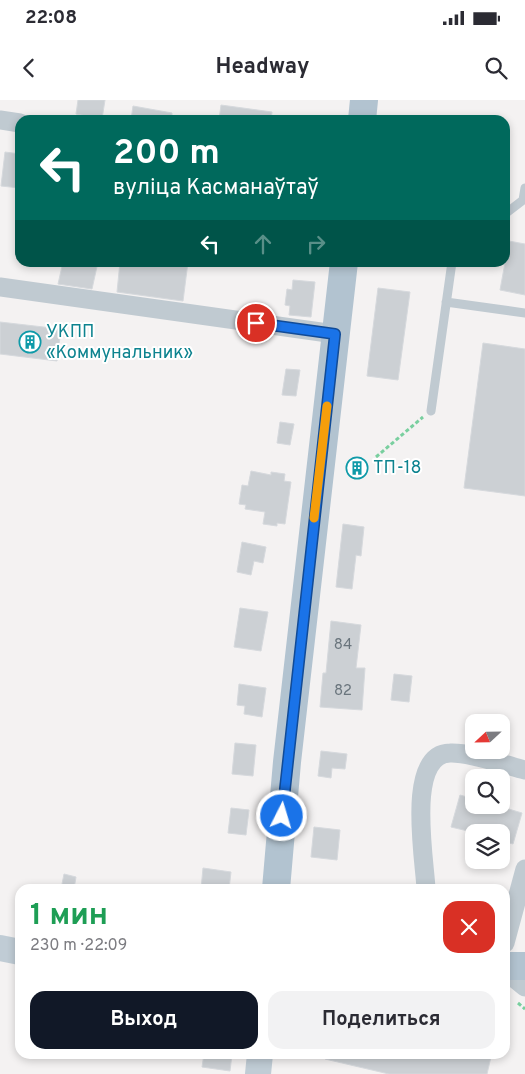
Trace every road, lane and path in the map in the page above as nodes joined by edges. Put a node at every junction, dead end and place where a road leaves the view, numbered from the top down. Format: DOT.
graph roads {
  1 [pos="364,100"];
  2 [pos="362,115"];
  3 [pos="0,120"];
  4 [pos="15,122"];
  5 [pos="525,188"];
  6 [pos="510,210"];
  7 [pos="343,267"];
  8 [pos="451,267"];
  9 [pos="0,287"];
  10 [pos="446,302"];
  11 [pos="525,313"];
  12 [pos="335,334"];
  13 [pos="431,410"];
  14 [pos="376,456"];
  15 [pos="525,770"];
  16 [pos="525,869"];
  17 [pos="276,884"];
  18 [pos="426,884"];
  19 [pos="522,891"];
  20 [pos="510,928"];
  21 [pos="0,948"];
  22 [pos="15,951"];
  23 [pos="510,966"];
  24 [pos="525,966"];
  25 [pos="510,975"];
  26 [pos="525,987"];
  1 -- 2 [label="main road"];
  3 -- 4 [label="street"];
  5 -- 6 [label="lane"];
  7 -- 12 [label="main road"];
  8 -- 10 [label="lane"];
  9 -- 12 [label="street"];
  10 -- 11 [label="lane"];
  10 -- 13 [label="lane"];
  12 -- 17 [label="main road"];
  13 -- 14 [label="path"];
  15 -- 18 [label="street"];
  16 -- 19 [label="street"];
  19 -- 20 [label="street"];
  21 -- 22 [label="main road"];
  23 -- 24 [label="main road"];
  25 -- 26 [label="street"];
}
